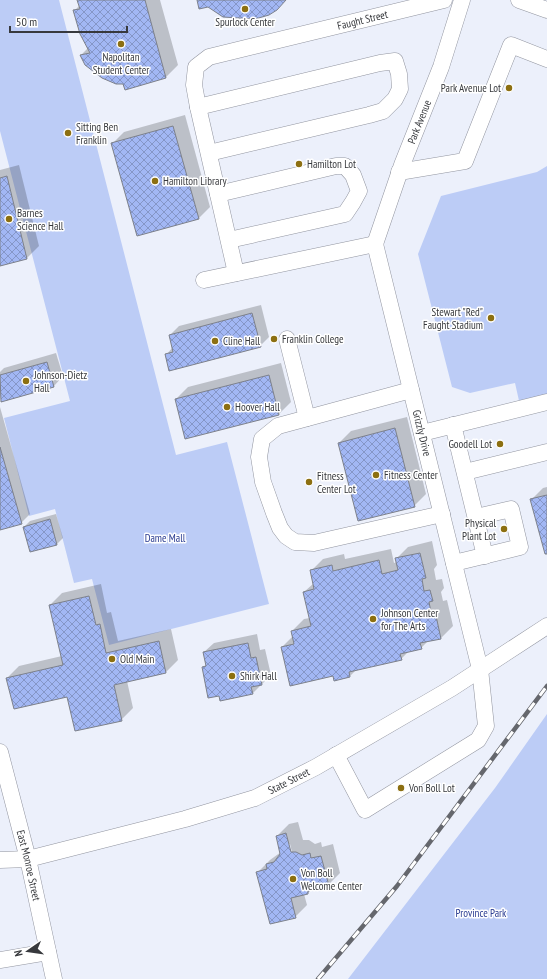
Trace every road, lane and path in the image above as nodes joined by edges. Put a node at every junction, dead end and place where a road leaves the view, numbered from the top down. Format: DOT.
graph roads {
  1 [pos="444,0"];
  2 [pos="462,0"];
  3 [pos="519,0"];
  4 [pos="381,7"];
  5 [pos="547,10"];
  6 [pos="547,59"];
  7 [pos="198,107"];
  8 [pos="209,153"];
  9 [pos="399,172"];
  10 [pos="218,194"];
  11 [pos="229,240"];
  12 [pos="375,244"];
  13 [pos="236,273"];
  14 [pos="204,280"];
  15 [pos="287,339"];
  16 [pos="411,390"];
  17 [pos="547,402"];
  18 [pos="307,418"];
  19 [pos="453,425"];
  20 [pos="422,433"];
  21 [pos="547,452"];
  22 [pos="465,472"];
  23 [pos="442,514"];
  24 [pos="476,517"];
  25 [pos="485,556"];
  26 [pos="454,563"];
  27 [pos="547,626"];
  28 [pos="480,669"];
  29 [pos="1,756"];
  30 [pos="336,756"];
  31 [pos="28,859"];
  32 [pos="0,860"];
  33 [pos="48,952"];
  34 [pos="0,960"];
  35 [pos="54,979"];
  1 -- 4 [label="street, Faught Street"];
  2 -- 9 [label="street, Park Avenue"];
  3 -- 5 [label="street"];
  4 -- 7 [label="street, Faught Street"];
  6 -- 9 [label="street"];
  7 -- 8 [label="street"];
  7 -- 8 [label="street"];
  8 -- 10 [label="street"];
  9 -- 12 [label="street, Park Avenue"];
  10 -- 11 [label="street"];
  10 -- 11 [label="street"];
  11 -- 13 [label="street"];
  12 -- 13 [label="street"];
  12 -- 16 [label="street, Grizzly Drive"];
  13 -- 14 [label="street"];
  15 -- 18 [label="street"];
  16 -- 18 [label="street"];
  16 -- 20 [label="street, Grizzly Drive"];
  17 -- 19 [label="street"];
  18 -- 23 [label="street"];
  19 -- 20 [label="street"];
  19 -- 22 [label="street"];
  20 -- 23 [label="street, Grizzly Drive"];
  21 -- 22 [label="street"];
  22 -- 24 [label="street"];
  23 -- 26 [label="street, Grizzly Drive"];
  24 -- 25 [label="street"];
  24 -- 25 [label="street"];
  25 -- 26 [label="street"];
  26 -- 28 [label="street, Grizzly Drive"];
  27 -- 28 [label="street, State Street"];
  28 -- 30 [label="street, State Street"];
  28 -- 30 [label="street, Grizzly Drive"];
  29 -- 31 [label="street, East Monroe Street"];
  30 -- 31 [label="street, State Street"];
  31 -- 32 [label="street, State Street"];
  31 -- 33 [label="street, East Monroe Street"];
  33 -- 34 [label="street"];
  33 -- 35 [label="street, East Monroe Street"];
}
